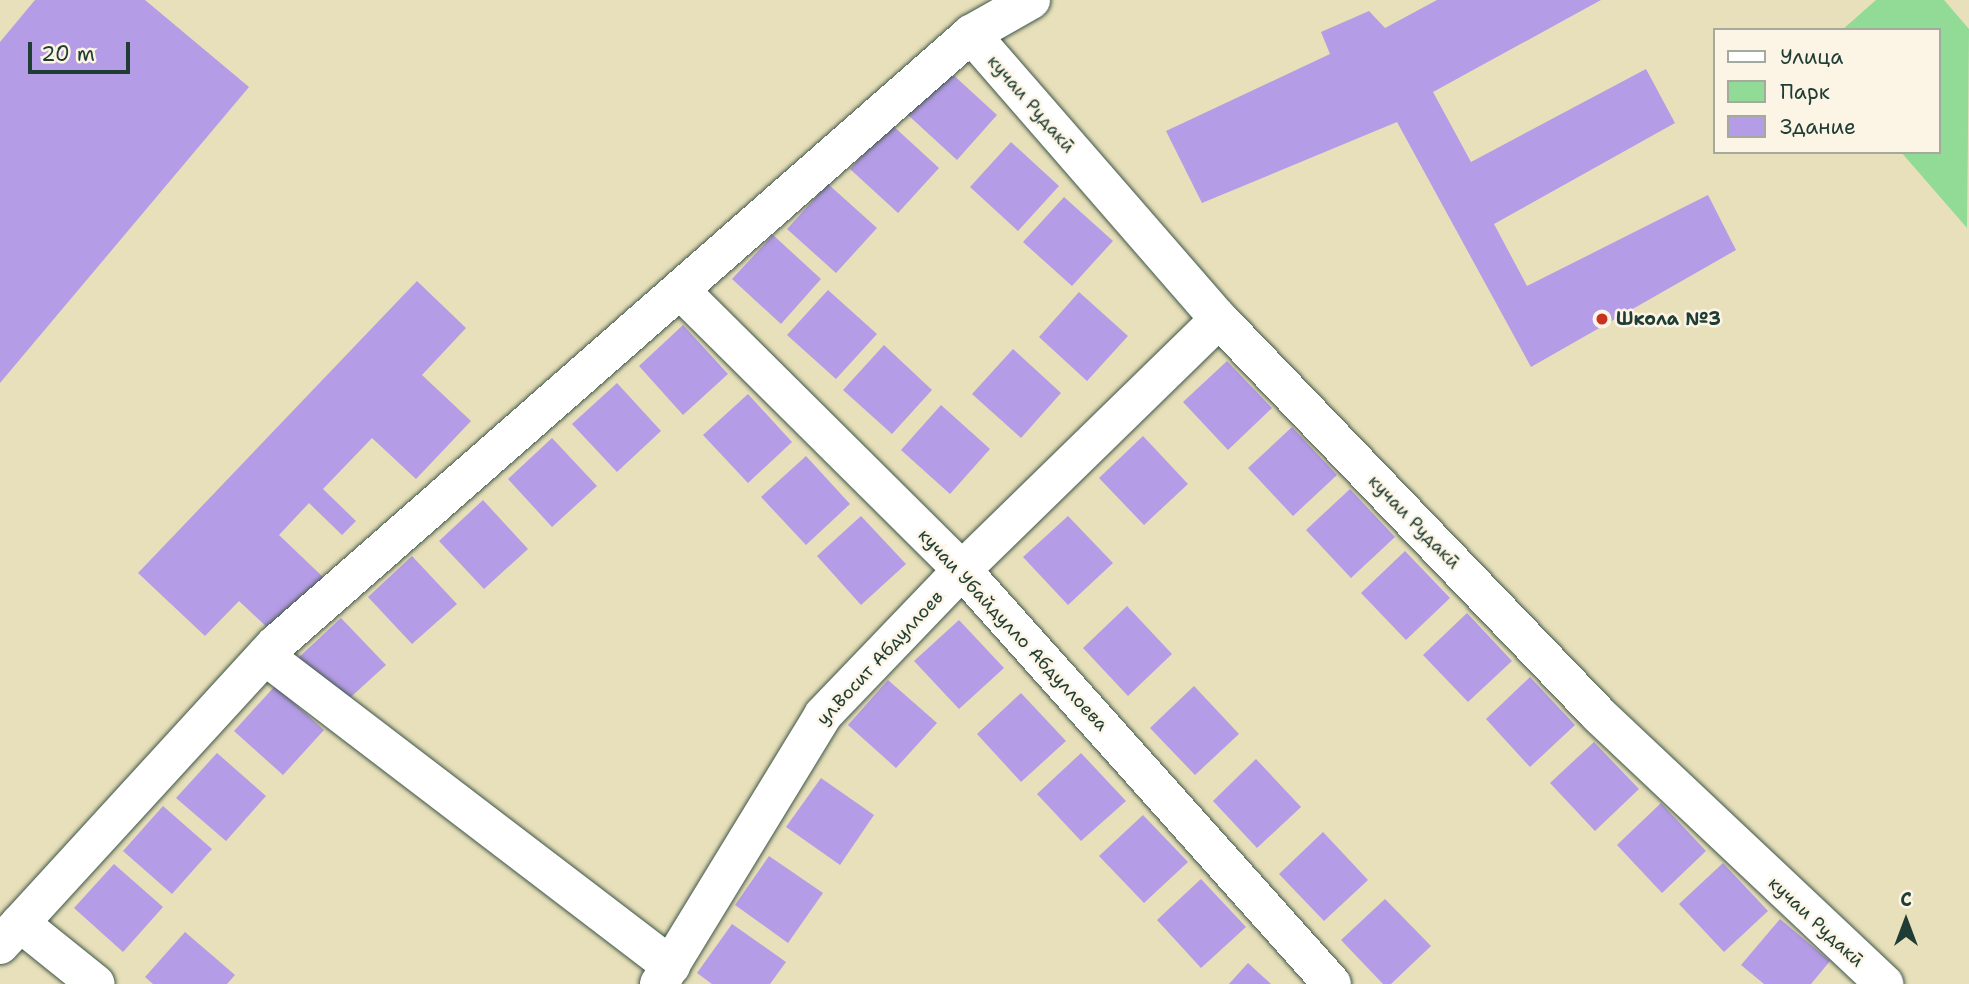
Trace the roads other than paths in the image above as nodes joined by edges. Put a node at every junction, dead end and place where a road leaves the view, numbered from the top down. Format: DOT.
graph roads {
  1 [pos="1031,0"];
  2 [pos="971,34"];
  3 [pos="692,279"];
  4 [pos="1219,319"];
  5 [pos="962,570"];
  6 [pos="265,656"];
  7 [pos="10,934"];
  8 [pos="665,975"];
  9 [pos="96,984"];
  10 [pos="1332,984"];
  11 [pos="1884,984"];
  1 -- 2 [label="street"];
  2 -- 3 [label="street"];
  2 -- 4 [label="street, кучаи Рудакӣ"];
  3 -- 5 [label="street, кучаи Убайдулло Абдуллоева"];
  3 -- 6 [label="street"];
  4 -- 5 [label="street, ул.Восит Абдуллоев"];
  4 -- 11 [label="street, кучаи Рудакӣ"];
  5 -- 8 [label="street, ул.Восит Абдуллоев"];
  5 -- 10 [label="street, кучаи Убайдулло Абдуллоева"];
  6 -- 7 [label="street"];
  6 -- 8 [label="street"];
  7 -- 9 [label="street"];
}
